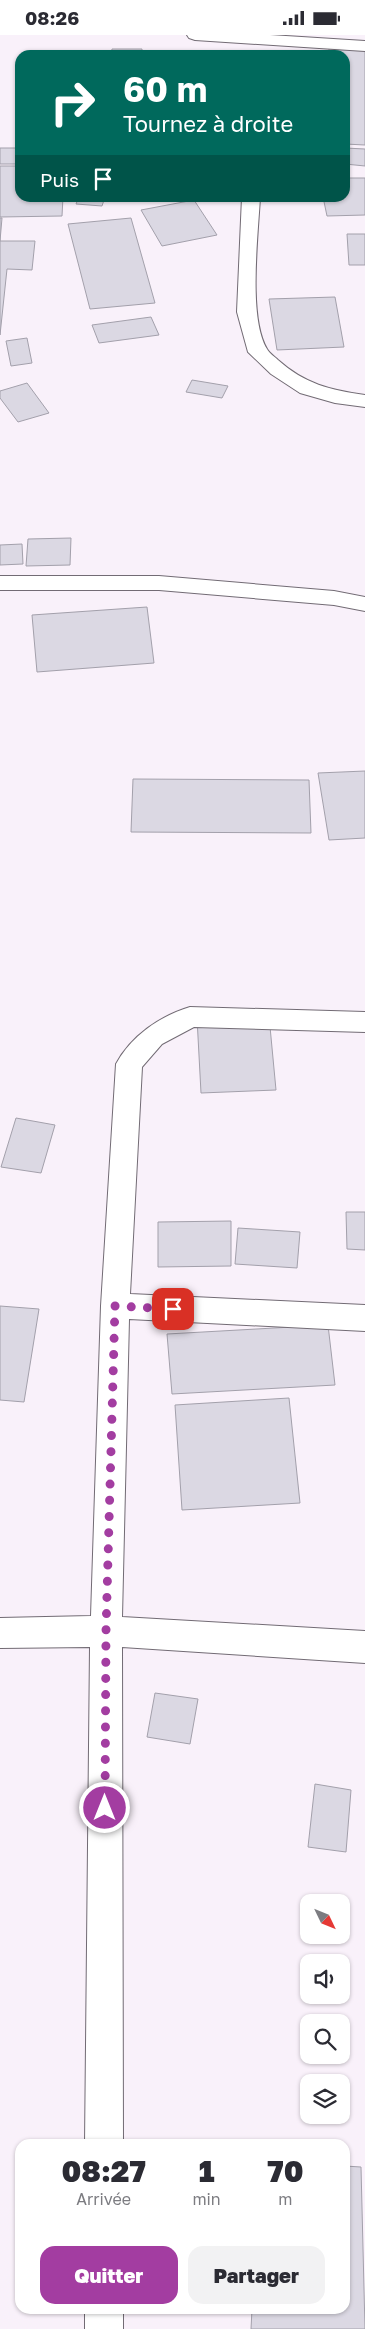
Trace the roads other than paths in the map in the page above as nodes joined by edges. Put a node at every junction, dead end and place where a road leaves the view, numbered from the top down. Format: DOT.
graph roads {
  1 [pos="195,35"];
  2 [pos="259,38"];
  3 [pos="365,46"];
  4 [pos="258,50"];
  5 [pos="251,202"];
  6 [pos="365,401"];
  7 [pos="0,583"];
  8 [pos="365,604"];
  9 [pos="365,1022"];
  10 [pos="115,1306"];
  11 [pos="365,1318"];
  12 [pos="106,1631"];
  13 [pos="0,1633"];
  14 [pos="365,1647"];
  15 [pos="104,2139"];
  16 [pos="104,2314"];
  17 [pos="104,2329"];
  1 -- 2 [label="street"];
  2 -- 3 [label="street"];
  2 -- 4 [label="street"];
  5 -- 6 [label="street"];
  7 -- 8 [label="street"];
  9 -- 10 [label="street"];
  10 -- 11 [label="street"];
  10 -- 12 [label="street"];
  12 -- 13 [label="street"];
  12 -- 14 [label="street"];
  12 -- 15 [label="street"];
  16 -- 17 [label="street"];
}
